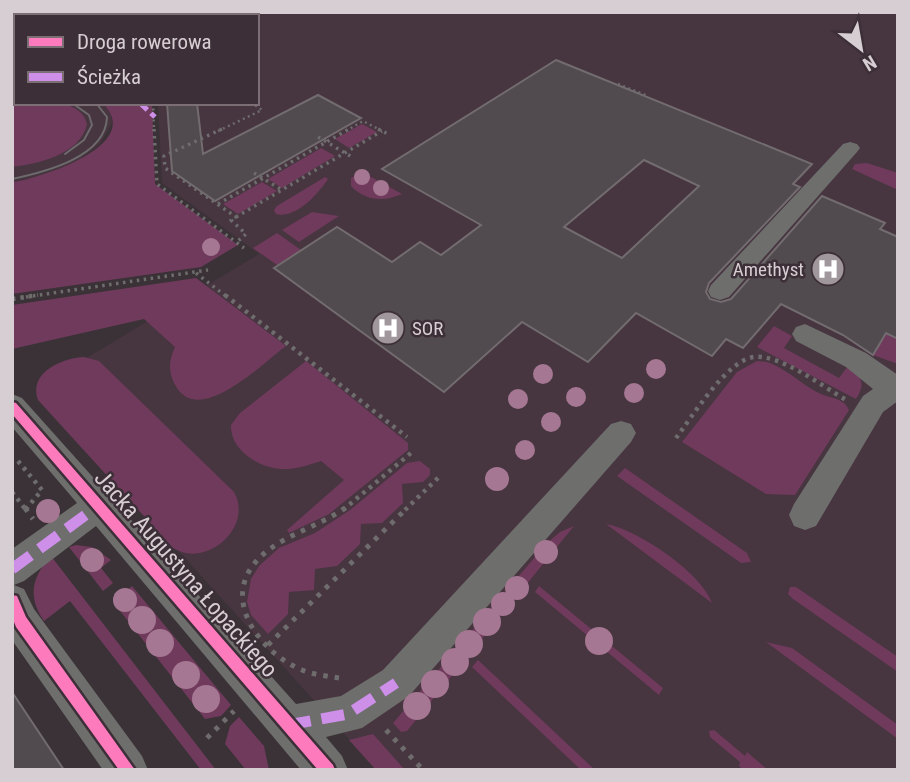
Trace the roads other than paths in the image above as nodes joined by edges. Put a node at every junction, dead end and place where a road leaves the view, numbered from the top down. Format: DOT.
graph roads {
  1 [pos="850,148"];
  2 [pos="720,291"];
  3 [pos="805,334"];
  4 [pos="895,388"];
  5 [pos="12,406"];
  6 [pos="621,433"];
  7 [pos="98,506"];
  8 [pos="805,515"];
  9 [pos="12,569"];
  10 [pos="12,601"];
  11 [pos="288,725"];
  12 [pos="128,770"];
  13 [pos="327,770"];
  1 -- 2 [label="street"];
  3 -- 4 [label="street"];
  4 -- 8 [label="street"];
  5 -- 7 [label="street, Jacka Augustyna Łopackiego"];
  6 -- 11 [label="street"];
  7 -- 9 [label="street"];
  7 -- 11 [label="street, Jacka Augustyna Łopackiego"];
  10 -- 12 [label="street"];
  11 -- 13 [label="street, Jacka Augustyna Łopackiego"];
}
